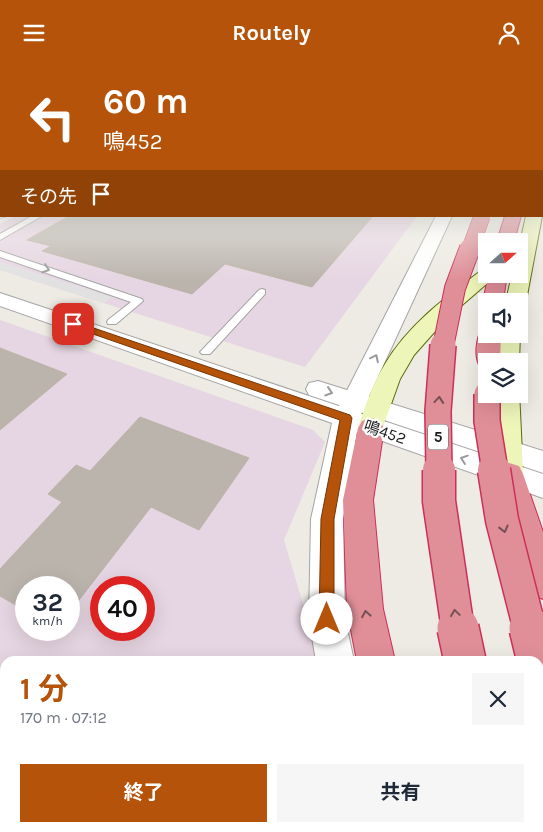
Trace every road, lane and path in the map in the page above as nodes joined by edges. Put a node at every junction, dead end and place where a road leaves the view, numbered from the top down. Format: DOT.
graph roads {
  1 [pos="36,217"];
  2 [pos="444,217"];
  3 [pos="482,217"];
  4 [pos="513,217"];
  5 [pos="533,219"];
  6 [pos="508,233"];
  7 [pos="523,233"];
  8 [pos="0,237"];
  9 [pos="0,253"];
  10 [pos="478,283"];
  11 [pos="0,285"];
  12 [pos="262,292"];
  13 [pos="518,293"];
  14 [pos="0,299"];
  15 [pos="112,322"];
  16 [pos="206,352"];
  17 [pos="487,403"];
  18 [pos="508,403"];
  19 [pos="363,414"];
  20 [pos="508,462"];
  21 [pos="543,462"];
  22 [pos="543,486"];
  23 [pos="543,583"];
  24 [pos="334,656"];
  25 [pos="375,656"];
  26 [pos="464,656"];
  27 [pos="536,656"];
  1 -- 8 [label="lane"];
  19 -- 2 [label="street, one-way"];
  26 -- 3 [label="highway, 5, one-way, bridge"];
  4 -- 6 [label="highway"];
  5 -- 7 [label="main road"];
  5 -- 13 [label="main road"];
  9 -- 15 [label="lane, one-way"];
  10 -- 19 [label="main road"];
  11 -- 15 [label="street, 鳴452"];
  12 -- 16 [label="lane"];
  14 -- 19 [label="street, 鳴452"];
  15 -- 16 [label="street, 鳴452"];
  16 -- 19 [label="street, 鳴452, one-way"];
  17 -- 27 [label="highway, one-way, bridge"];
  18 -- 20 [label="main road"];
  19 -- 20 [label="street, 鳴452"];
  19 -- 24 [label="street"];
  25 -- 19 [label="highway, one-way"];
  20 -- 21 [label="street, 鳴452"];
  20 -- 22 [label="street, 鳴452"];
  20 -- 23 [label="highway"];
}
